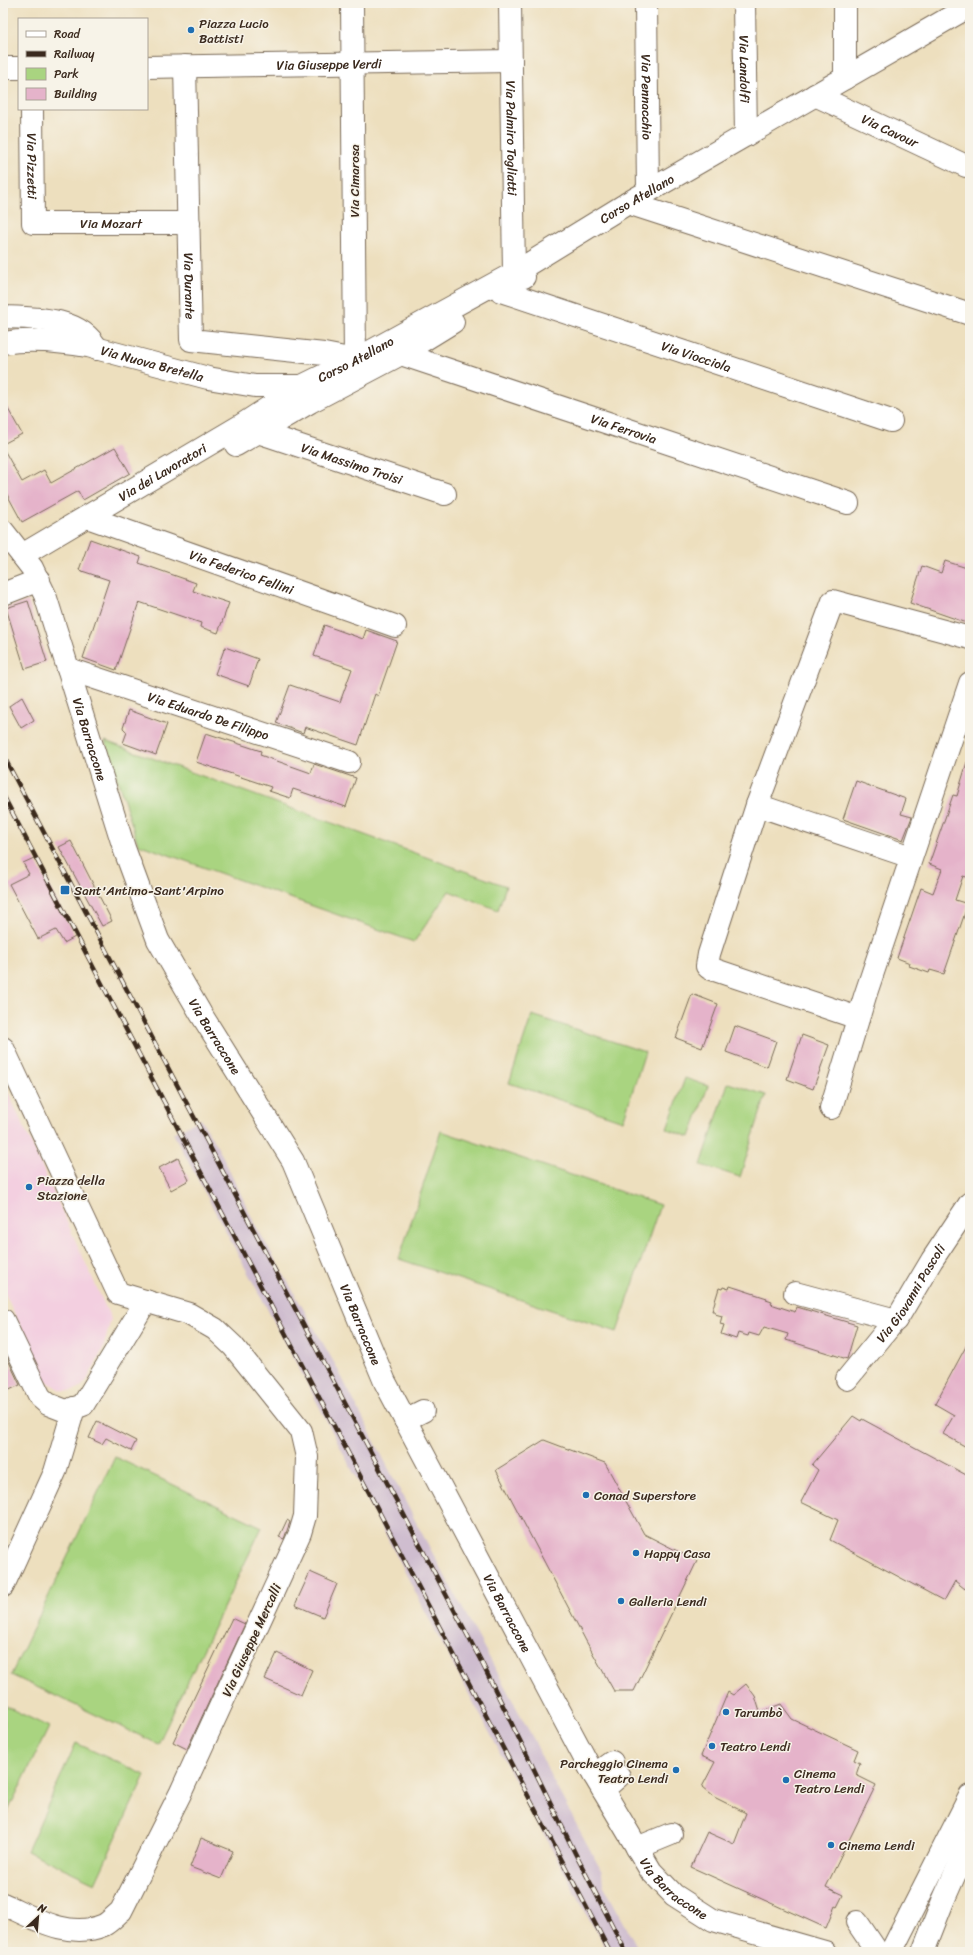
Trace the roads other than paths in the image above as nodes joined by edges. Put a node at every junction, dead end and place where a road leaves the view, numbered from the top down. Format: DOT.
graph roads {
  1 [pos="352,3"];
  2 [pos="510,3"];
  3 [pos="646,3"];
  4 [pos="744,3"];
  5 [pos="845,3"];
  6 [pos="959,8"];
  7 [pos="511,61"];
  8 [pos="353,64"];
  9 [pos="185,66"];
  10 [pos="148,67"];
  11 [pos="3,68"];
  12 [pos="18,68"];
  13 [pos="845,78"];
  14 [pos="814,95"];
  15 [pos="32,110"];
  16 [pos="746,135"];
  17 [pos="966,166"];
  18 [pos="648,191"];
  19 [pos="628,203"];
  20 [pos="32,223"];
  21 [pos="189,223"];
  22 [pos="514,273"];
  23 [pos="501,291"];
  24 [pos="970,314"];
  25 [pos="3,317"];
  26 [pos="3,343"];
  27 [pos="97,349"];
  28 [pos="401,354"];
  29 [pos="355,360"];
  30 [pos="302,386"];
  31 [pos="891,421"];
  32 [pos="258,432"];
  33 [pos="170,468"];
  34 [pos="445,494"];
  35 [pos="848,503"];
  36 [pos="87,517"];
  37 [pos="11,546"];
  38 [pos="39,580"];
  39 [pos="3,594"];
  40 [pos="395,626"];
  41 [pos="970,638"];
  42 [pos="68,669"];
  43 [pos="970,683"];
  44 [pos="349,762"];
  45 [pos="757,805"];
  46 [pos="911,857"];
  47 [pos="858,1018"];
  48 [pos="3,1048"];
  49 [pos="831,1108"];
  50 [pos="970,1203"];
  51 [pos="795,1293"];
  52 [pos="146,1301"];
  53 [pos="3,1320"];
  54 [pos="896,1320"];
  55 [pos="847,1379"];
  56 [pos="74,1408"];
  57 [pos="3,1586"];
  58 [pos="970,1796"];
  59 [pos="671,1834"];
  60 [pos="970,1840"];
  61 [pos="637,1848"];
  62 [pos="3,1904"];
  63 [pos="857,1922"];
  64 [pos="825,1952"];
  65 [pos="873,1952"];
  66 [pos="891,1952"];
  67 [pos="923,1952"];
  1 -- 8 [label="street, Via Cimarosa"];
  2 -- 7 [label="street, Via Palmiro Togliatti"];
  3 -- 18 [label="street, Via Pennacchio"];
  4 -- 16 [label="street, Via Landolfi"];
  5 -- 13 [label="street"];
  6 -- 13 [label="street, Corso Atellano"];
  7 -- 8 [label="street, Via Giuseppe Verdi"];
  7 -- 22 [label="street, Via Palmiro Togliatti"];
  8 -- 9 [label="street, Via Giuseppe Verdi"];
  8 -- 29 [label="street, Via Cimarosa"];
  9 -- 10 [label="street, Via Giuseppe Verdi"];
  9 -- 21 [label="street, Via Durante"];
  11 -- 12 [label="street"];
  13 -- 14 [label="street, Corso Atellano"];
  14 -- 16 [label="street, Corso Atellano"];
  14 -- 17 [label="street, Via Cavour"];
  15 -- 20 [label="street, Via Pizzetti"];
  16 -- 18 [label="street, Corso Atellano"];
  18 -- 19 [label="street, Corso Atellano"];
  19 -- 22 [label="street, Corso Atellano"];
  19 -- 24 [label="street"];
  20 -- 21 [label="street, Via Mozart"];
  21 -- 29 [label="street, Via Durante"];
  22 -- 23 [label="street, Via Palmiro Togliatti"];
  22 -- 29 [label="street, Corso Atellano"];
  23 -- 28 [label="street"];
  23 -- 31 [label="street, Via Viocciola"];
  25 -- 27 [label="street"];
  26 -- 27 [label="street, Via Nuova Bretella"];
  27 -- 30 [label="street, Via Nuova Bretella"];
  28 -- 32 [label="street"];
  28 -- 35 [label="street, Via Ferrovia"];
  29 -- 30 [label="street, Corso Atellano"];
  30 -- 33 [label="street, Via dei Lavoratori"];
  32 -- 33 [label="street"];
  32 -- 34 [label="street, Via Massimo Troisi"];
  33 -- 36 [label="street, Via dei Lavoratori"];
  36 -- 37 [label="street, Via dei Lavoratori"];
  36 -- 40 [label="street, Via Federico Fellini"];
  37 -- 38 [label="street, Via Barraccone"];
  38 -- 39 [label="street"];
  38 -- 42 [label="street, Via Barraccone"];
  41 -- 45 [label="street"];
  42 -- 44 [label="street, Via Eduardo De Filippo"];
  42 -- 61 [label="street, Via Barraccone"];
  43 -- 46 [label="street"];
  45 -- 46 [label="street"];
  45 -- 47 [label="street"];
  46 -- 47 [label="street"];
  47 -- 49 [label="street"];
  48 -- 52 [label="street, Via Giuseppe Mercalli"];
  50 -- 54 [label="street, Via Giovanni Pascoli"];
  51 -- 54 [label="street"];
  52 -- 56 [label="street"];
  52 -- 62 [label="street, Via Giuseppe Mercalli"];
  53 -- 56 [label="street"];
  54 -- 55 [label="street, Via Giovanni Pascoli"];
  56 -- 57 [label="street"];
  58 -- 66 [label="street"];
  59 -- 61 [label="street"];
  60 -- 67 [label="street"];
  61 -- 64 [label="street, Via Barraccone"];
  63 -- 65 [label="street"];
}
